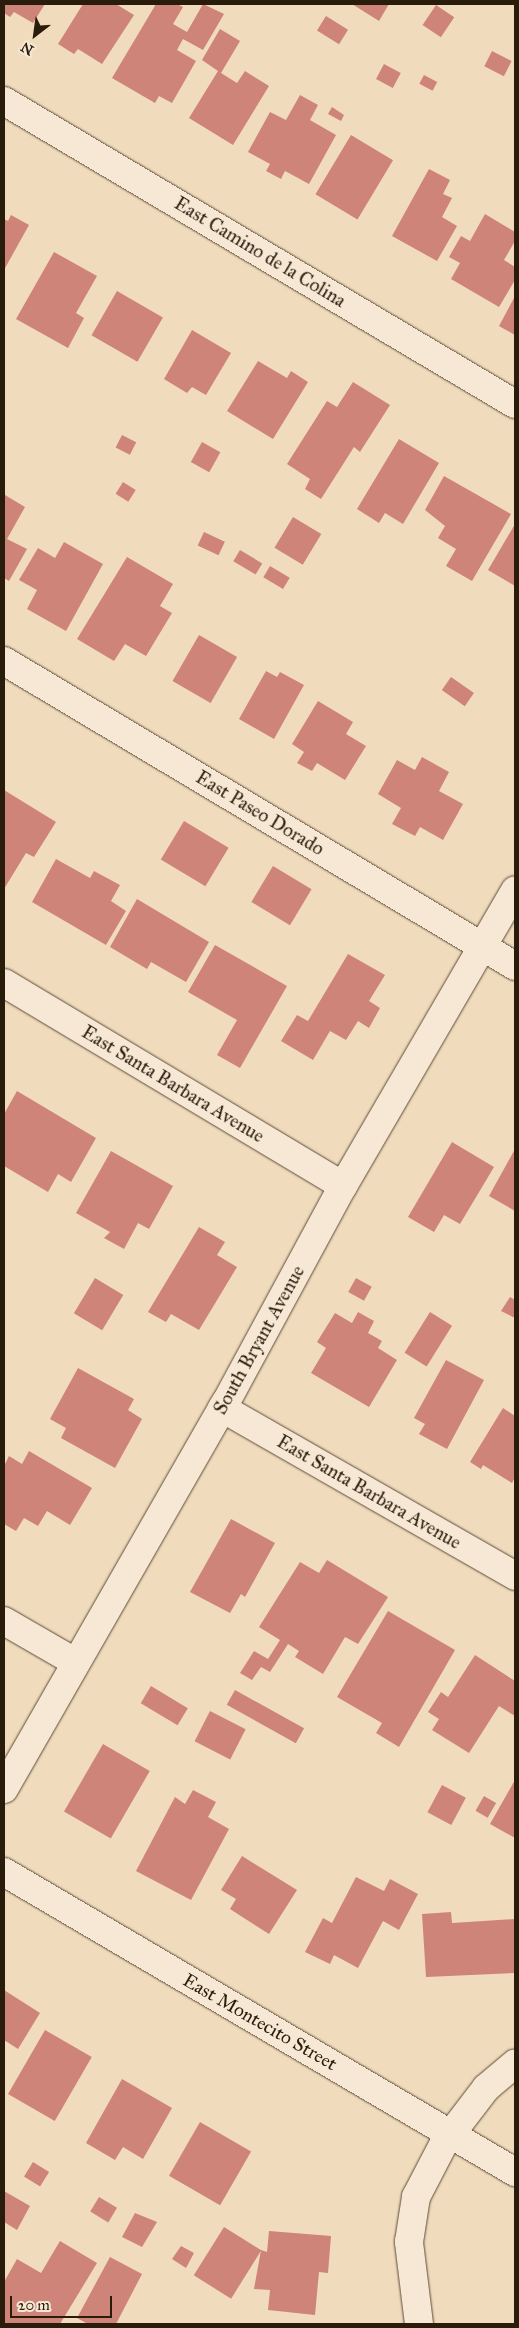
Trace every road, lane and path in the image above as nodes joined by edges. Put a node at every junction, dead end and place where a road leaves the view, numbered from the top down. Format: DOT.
graph roads {
  1 [pos="4,101"];
  2 [pos="515,404"];
  3 [pos="4,661"];
  4 [pos="515,890"];
  5 [pos="483,946"];
  6 [pos="515,966"];
  7 [pos="4,983"];
  8 [pos="343,1186"];
  9 [pos="222,1408"];
  10 [pos="515,1576"];
  11 [pos="4,1621"];
  12 [pos="75,1662"];
  13 [pos="4,1789"];
  14 [pos="4,1872"];
  15 [pos="515,2064"];
  16 [pos="451,2134"];
  17 [pos="515,2172"];
  18 [pos="414,2319"];
  1 -- 2 [label="street, East Camino de la Colina"];
  3 -- 5 [label="street, East Paseo Dorado"];
  4 -- 5 [label="street, South Bryant Avenue"];
  5 -- 6 [label="street, East Paseo Dorado"];
  5 -- 8 [label="street, South Bryant Avenue"];
  7 -- 8 [label="street, East Santa Barbara Avenue"];
  8 -- 9 [label="street, South Bryant Avenue"];
  9 -- 10 [label="street, East Santa Barbara Avenue"];
  9 -- 12 [label="street, South Bryant Avenue"];
  11 -- 12 [label="street"];
  12 -- 13 [label="street, South Bryant Avenue"];
  14 -- 16 [label="street, East Montecito Street"];
  15 -- 16 [label="street"];
  16 -- 17 [label="street, East Montecito Street"];
  16 -- 18 [label="street"];
}
